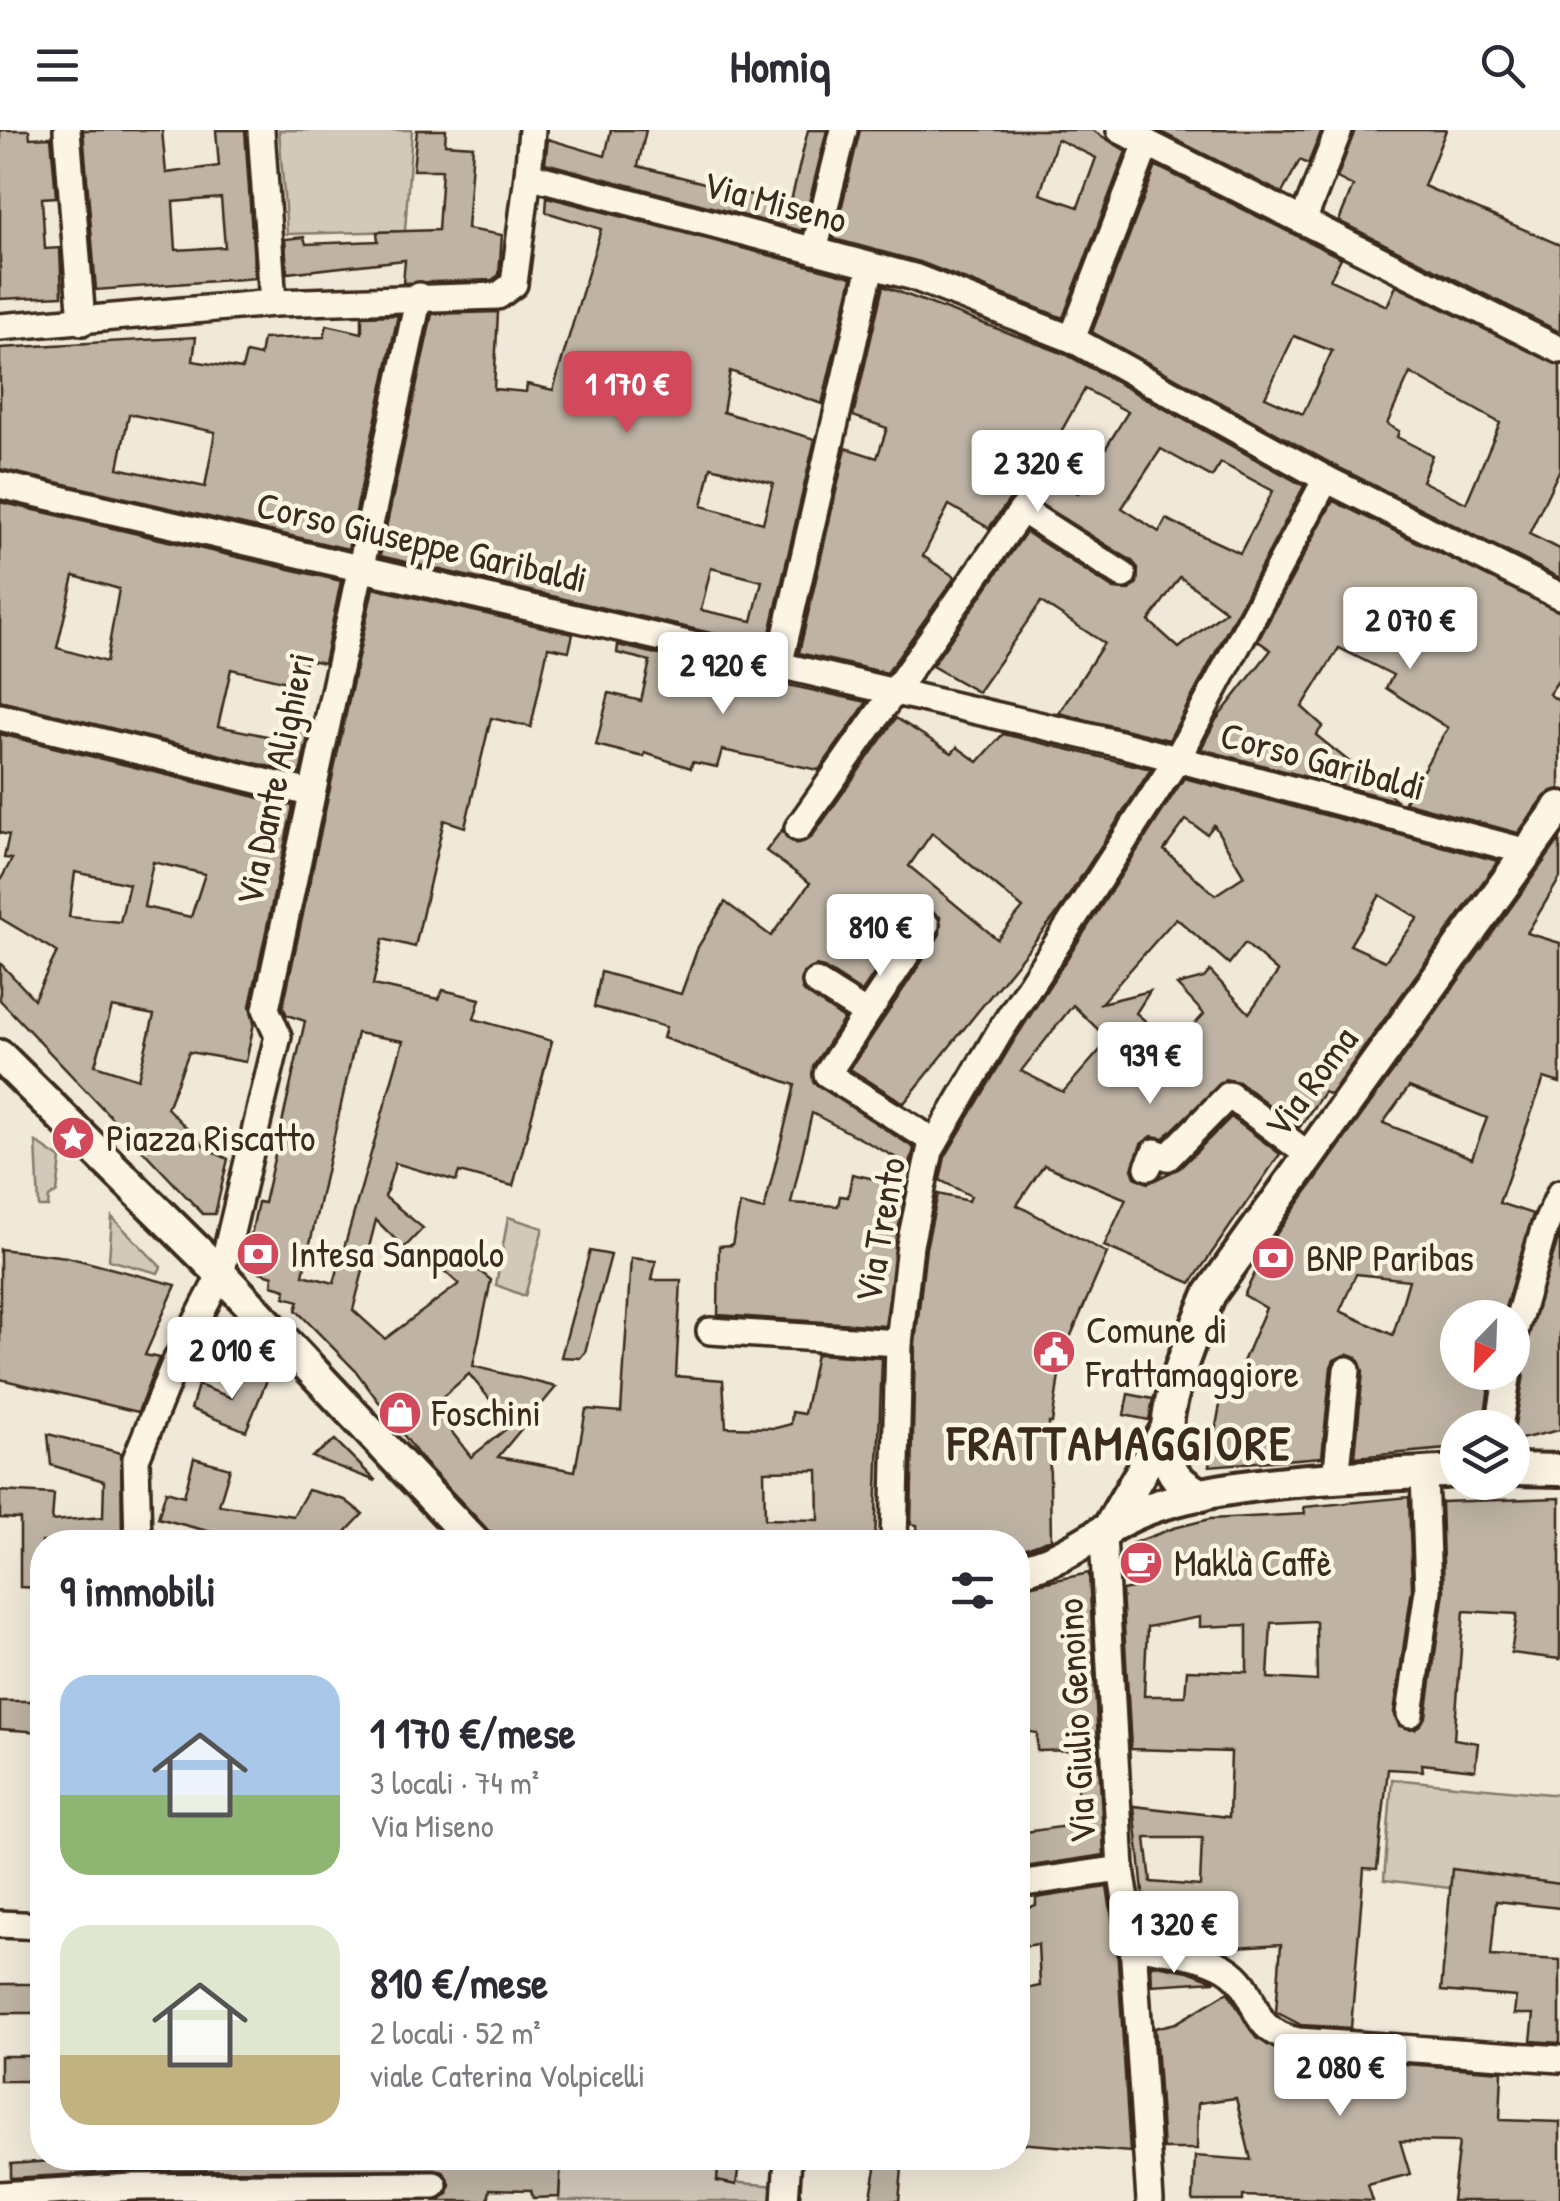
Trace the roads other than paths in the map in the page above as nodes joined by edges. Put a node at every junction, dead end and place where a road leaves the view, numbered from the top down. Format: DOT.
graph roads {
  1 [pos="66,130"];
  2 [pos="261,130"];
  3 [pos="532,130"];
  4 [pos="844,130"];
  5 [pos="1120,130"];
  6 [pos="1339,130"];
  7 [pos="1147,143"];
  8 [pos="528,175"];
  9 [pos="1303,221"];
  10 [pos="814,251"];
  11 [pos="872,266"];
  12 [pos="418,296"];
  13 [pos="273,303"];
  14 [pos="82,322"];
  15 [pos="0,327"];
  16 [pos="1072,339"];
  17 [pos="1560,350"];
  18 [pos="1326,478"];
  19 [pos="0,485"];
  20 [pos="359,564"];
  21 [pos="1123,575"];
  22 [pos="1560,596"];
  23 [pos="779,666"];
  24 [pos="896,694"];
  25 [pos="0,717"];
  26 [pos="1176,761"];
  27 [pos="310,793"];
  28 [pos="1560,807"];
  29 [pos="798,828"];
  30 [pos="1528,852"];
  31 [pos="926,924"];
  32 [pos="816,982"];
  33 [pos="865,1013"];
  34 [pos="6,1067"];
  35 [pos="935,1142"];
  36 [pos="1307,1154"];
  37 [pos="1148,1167"];
  38 [pos="1560,1193"];
  39 [pos="221,1274"];
  40 [pos="1524,1300"];
  41 [pos="710,1330"];
  42 [pos="899,1343"];
  43 [pos="1347,1370"];
  44 [pos="1168,1426"];
  45 [pos="1559,1467"];
  46 [pos="1530,1469"];
  47 [pos="1440,1473"];
  48 [pos="1424,1474"];
  49 [pos="1336,1479"];
  50 [pos="1202,1495"];
  51 [pos="138,1530"];
  52 [pos="463,1530"];
  53 [pos="894,1530"];
  54 [pos="1104,1535"];
  55 [pos="1030,1568"];
  56 [pos="1410,1714"];
  57 [pos="1122,1869"];
  58 [pos="1030,1882"];
  59 [pos="0,1924"];
  60 [pos="30,1925"];
  61 [pos="1134,1944"];
  62 [pos="1560,2059"];
  63 [pos="787,2170"];
  64 [pos="434,2193"];
  65 [pos="0,2195"];
  66 [pos="785,2201"];
  67 [pos="1150,2201"];
  1 -- 14 [label="street"];
  2 -- 13 [label="street"];
  3 -- 8 [label="street"];
  4 -- 10 [label="street"];
  5 -- 7 [label="street"];
  6 -- 9 [label="street"];
  7 -- 9 [label="street"];
  7 -- 16 [label="street"];
  8 -- 10 [label="street, Via Miseno"];
  8 -- 12 [label="street"];
  9 -- 17 [label="street"];
  10 -- 11 [label="street, Via Miseno"];
  11 -- 16 [label="street, Via Miseno"];
  11 -- 23 [label="street"];
  12 -- 13 [label="street"];
  12 -- 20 [label="street, Via Dante Alighieri"];
  13 -- 14 [label="street"];
  14 -- 15 [label="street"];
  16 -- 18 [label="street, Via Miseno"];
  18 -- 22 [label="street, Via Miseno"];
  18 -- 26 [label="street, Corso Garibaldi"];
  19 -- 20 [label="street, Corso Giuseppe Garibaldi"];
  20 -- 23 [label="street, Corso Giuseppe Garibaldi"];
  20 -- 27 [label="street, Via Dante Alighieri"];
  21 -- 24 [label="street"];
  23 -- 24 [label="street, Corso Giuseppe Garibaldi"];
  24 -- 26 [label="street, Corso Giuseppe Garibaldi"];
  24 -- 29 [label="street"];
  25 -- 27 [label="street"];
  26 -- 30 [label="street, Corso Garibaldi"];
  26 -- 35 [label="street, Via Trento"];
  27 -- 39 [label="street, Via Dante Alighieri"];
  28 -- 30 [label="street, Via Roma"];
  30 -- 36 [label="street, Via Roma"];
  31 -- 33 [label="street"];
  32 -- 33 [label="street"];
  33 -- 35 [label="street"];
  34 -- 39 [label="street"];
  35 -- 42 [label="street, Via Trento"];
  36 -- 37 [label="street"];
  36 -- 44 [label="street, Via Roma"];
  38 -- 40 [label="street"];
  39 -- 51 [label="street, Via Dante Alighieri"];
  39 -- 52 [label="street"];
  41 -- 42 [label="street"];
  42 -- 53 [label="street, Via Trento"];
  43 -- 49 [label="street"];
  44 -- 50 [label="street, Via Roma"];
  44 -- 54 [label="street, Via Roma"];
  45 -- 46 [label="street"];
  47 -- 48 [label="street"];
  48 -- 49 [label="street"];
  48 -- 56 [label="street"];
  49 -- 50 [label="street"];
  50 -- 54 [label="street"];
  54 -- 55 [label="street"];
  54 -- 57 [label="street, Via Giulio Genoino"];
  57 -- 58 [label="street"];
  57 -- 61 [label="street, Via Giulio Genoino"];
  59 -- 60 [label="street"];
  61 -- 62 [label="street"];
  61 -- 67 [label="street, Via Giulio Genoino"];
  63 -- 66 [label="street"];
  64 -- 65 [label="street"];
}
